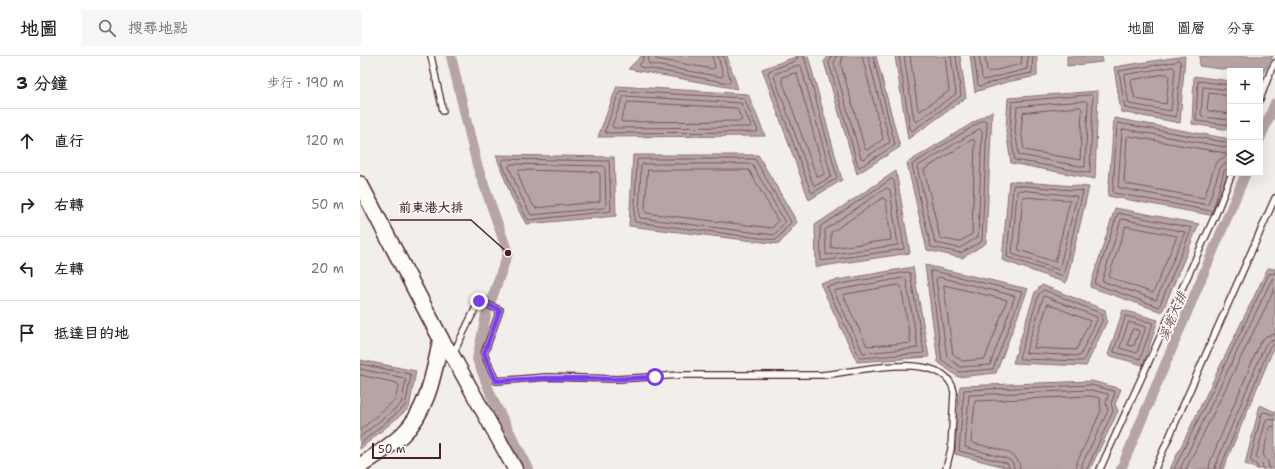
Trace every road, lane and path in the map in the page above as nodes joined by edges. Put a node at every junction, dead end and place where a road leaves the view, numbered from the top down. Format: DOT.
graph roads {
  1 [pos="431,56"];
  2 [pos="1275,63"];
  3 [pos="1263,91"];
  4 [pos="443,111"];
  5 [pos="1231,176"];
  6 [pos="360,184"];
  7 [pos="1275,198"];
  8 [pos="441,339"];
  9 [pos="452,355"];
  10 [pos="360,466"];
  11 [pos="515,469"];
  12 [pos="946,469"];
  13 [pos="1100,469"];
  14 [pos="1155,469"];
  1 -- 4 [label="lane"];
  2 -- 3 [label="lane"];
  5 -- 13 [label="lane"];
  6 -- 8 [label="main road"];
  7 -- 14 [label="lane"];
  8 -- 9 [label="street"];
  8 -- 10 [label="main road"];
  9 -- 11 [label="street"];
  9 -- 12 [label="lane"];
}
